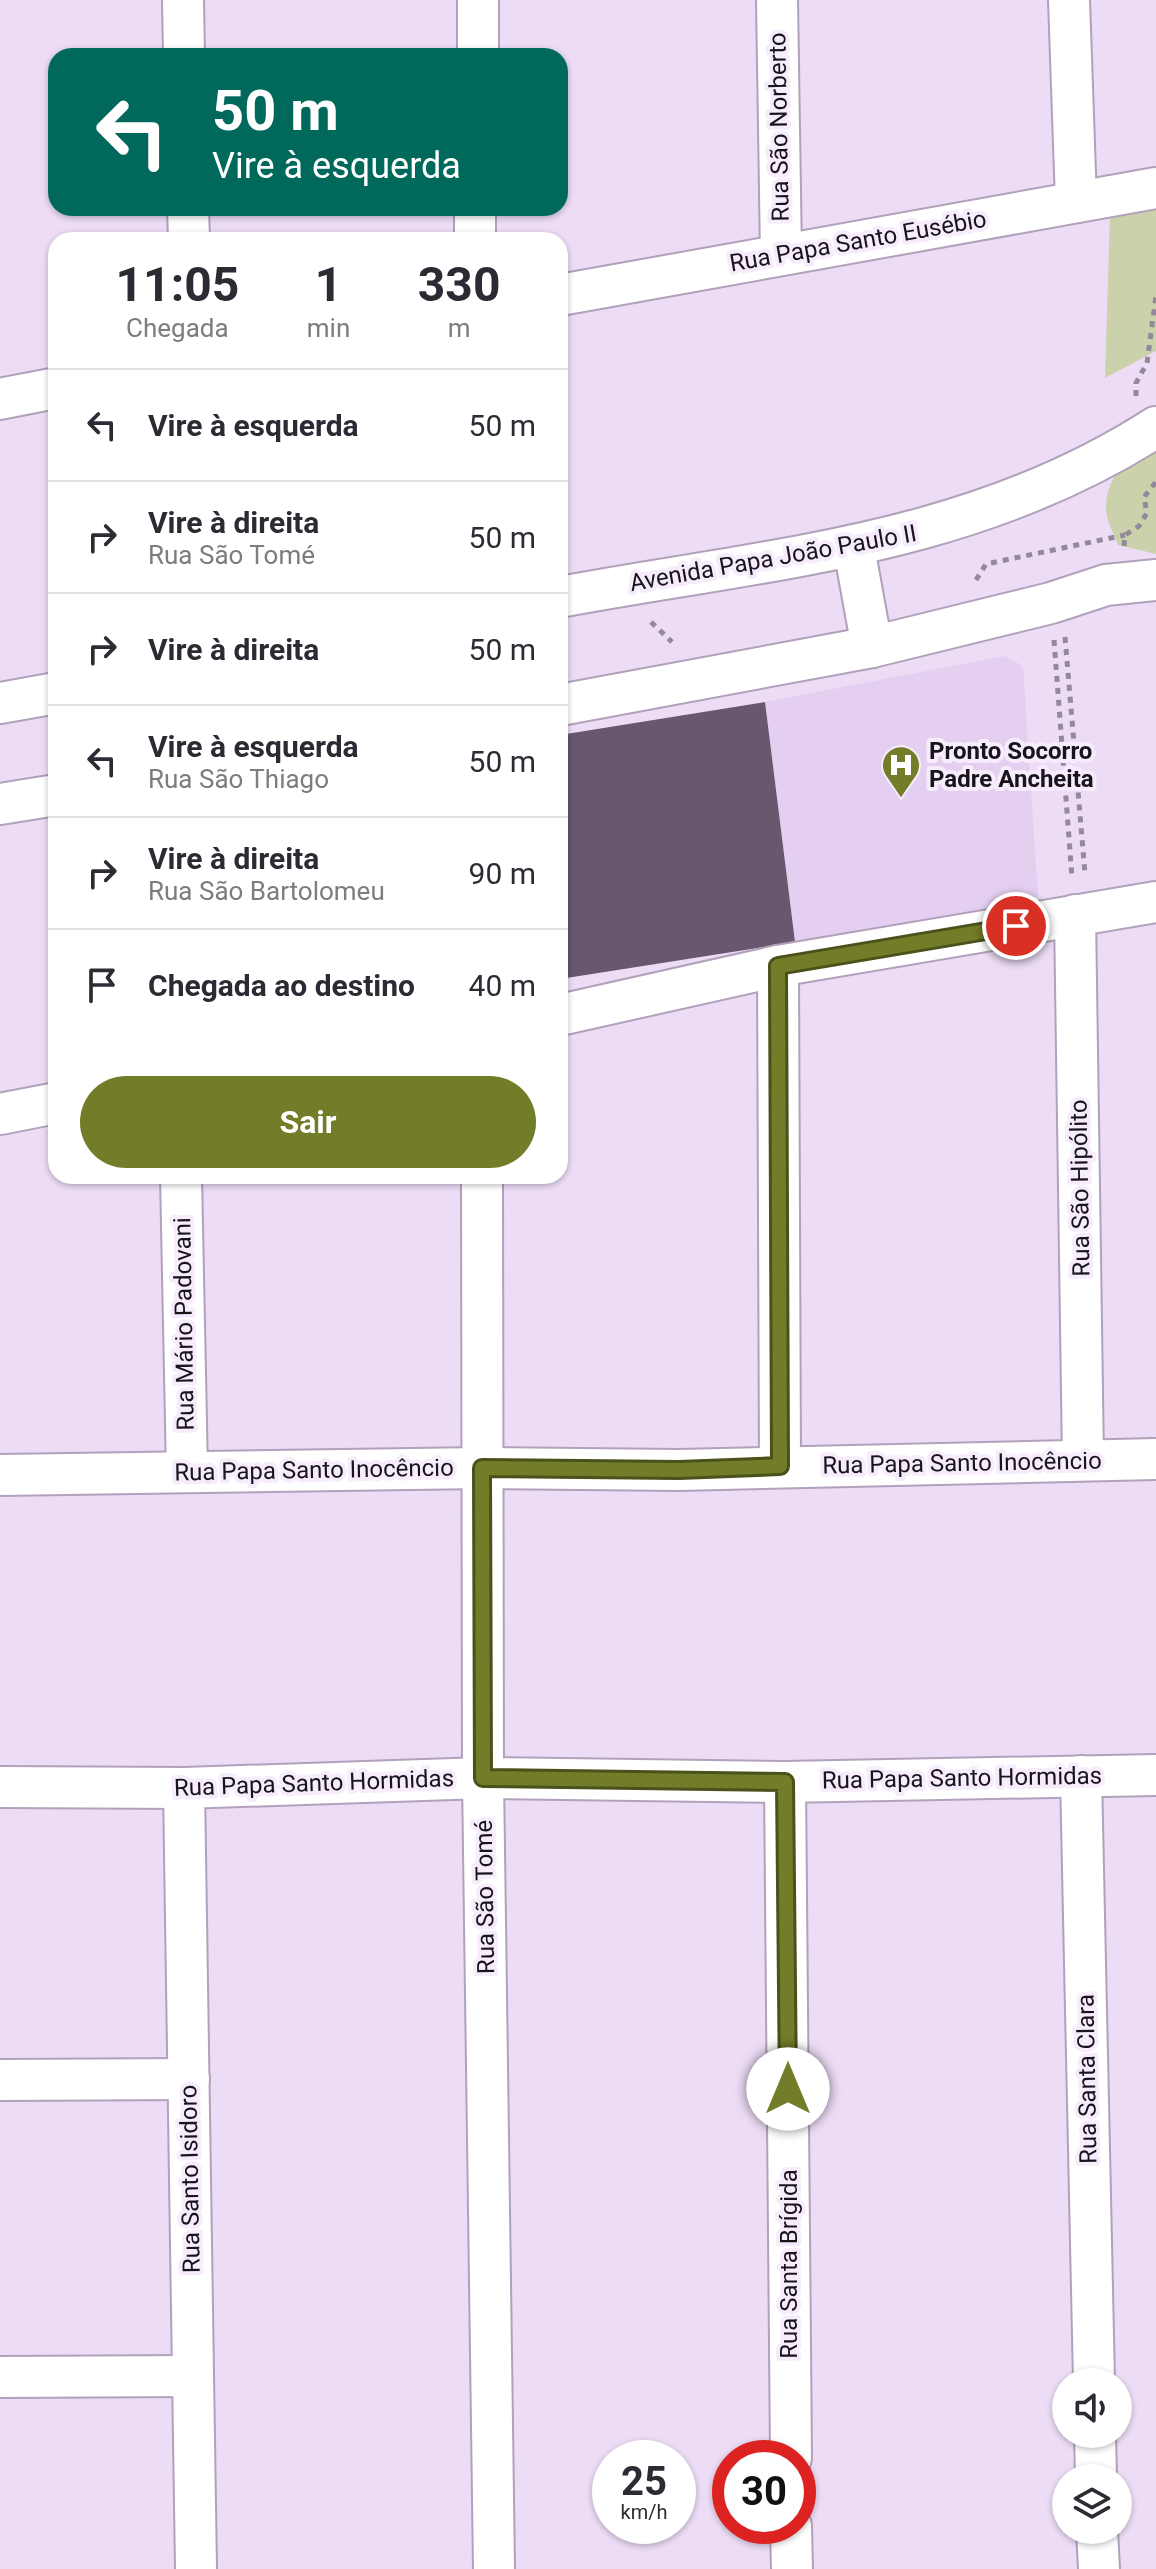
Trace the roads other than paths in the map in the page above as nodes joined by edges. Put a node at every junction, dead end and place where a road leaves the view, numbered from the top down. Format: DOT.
graph roads {
  1 [pos="183,0"];
  2 [pos="478,0"];
  3 [pos="777,0"];
  4 [pos="1069,0"];
  5 [pos="184,48"];
  6 [pos="478,48"];
  7 [pos="1156,188"];
  8 [pos="1076,202"];
  9 [pos="781,255"];
  10 [pos="568,294"];
  11 [pos="48,390"];
  12 [pos="0,399"];
  13 [pos="1153,429"];
  14 [pos="854,548"];
  15 [pos="1140,582"];
  16 [pos="568,596"];
  17 [pos="872,647"];
  18 [pos="48,694"];
  19 [pos="0,703"];
  20 [pos="568,704"];
  21 [pos="48,796"];
  22 [pos="0,804"];
  23 [pos="1080,898"];
  24 [pos="1156,902"];
  25 [pos="778,966"];
  26 [pos="568,1013"];
  27 [pos="48,1105"];
  28 [pos="0,1114"];
  29 [pos="181,1184"];
  30 [pos="482,1184"];
  31 [pos="1156,1459"];
  32 [pos="1083,1460"];
  33 [pos="780,1466"];
  34 [pos="482,1468"];
  35 [pos="187,1472"];
  36 [pos="0,1475"];
  37 [pos="1156,1775"];
  38 [pos="1081,1776"];
  39 [pos="483,1778"];
  40 [pos="785,1782"];
  41 [pos="0,1787"];
  42 [pos="184,1788"];
  43 [pos="189,2079"];
  44 [pos="0,2080"];
  45 [pos="1094,2368"];
  46 [pos="193,2376"];
  47 [pos="0,2377"];
  48 [pos="791,2440"];
  49 [pos="791,2544"];
  50 [pos="1098,2544"];
  51 [pos="196,2569"];
  52 [pos="494,2569"];
  53 [pos="792,2569"];
  54 [pos="1099,2569"];
  1 -- 5 [label="street"];
  2 -- 6 [label="street"];
  3 -- 9 [label="street, Rua São Norberto"];
  4 -- 8 [label="street"];
  7 -- 8 [label="street, Rua Papa Santo Eusébio"];
  8 -- 9 [label="street, Rua Papa Santo Eusébio"];
  9 -- 10 [label="street, Rua Papa Santo Eusébio"];
  11 -- 12 [label="street"];
  13 -- 14 [label="street, Avenida Papa João Paulo II"];
  14 -- 16 [label="street, Avenida Papa João Paulo II"];
  14 -- 17 [label="street"];
  15 -- 17 [label="street"];
  17 -- 20 [label="street"];
  18 -- 19 [label="street"];
  21 -- 22 [label="street"];
  23 -- 24 [label="street"];
  23 -- 25 [label="street"];
  23 -- 32 [label="street, Rua São Hipólito"];
  25 -- 26 [label="street"];
  25 -- 33 [label="street"];
  27 -- 28 [label="street"];
  29 -- 35 [label="street, Rua Mário Padovani"];
  30 -- 34 [label="street, Rua São Tomé"];
  31 -- 32 [label="street, Rua Papa Santo Inocêncio"];
  32 -- 33 [label="street, Rua Papa Santo Inocêncio"];
  33 -- 34 [label="street, Rua Papa Santo Inocêncio"];
  34 -- 35 [label="street, Rua Papa Santo Inocêncio"];
  34 -- 39 [label="street, Rua São Tomé"];
  35 -- 36 [label="street, Rua Papa Santo Inocêncio"];
  37 -- 38 [label="street, Rua Papa Santo Hormidas"];
  38 -- 40 [label="street, Rua Papa Santo Hormidas"];
  38 -- 45 [label="street, Rua Santa Clara"];
  39 -- 40 [label="street, Rua Papa Santo Hormidas"];
  39 -- 42 [label="street, Rua Papa Santo Hormidas"];
  39 -- 52 [label="street, Rua São Tomé"];
  40 -- 48 [label="street, Rua Santa Brígida"];
  41 -- 42 [label="street, Rua Papa Santo Hormidas"];
  42 -- 43 [label="street, Rua Santo Isidoro"];
  43 -- 44 [label="street"];
  43 -- 46 [label="street, Rua Santo Isidoro"];
  46 -- 47 [label="street"];
  46 -- 51 [label="street, Rua Santo Isidoro"];
  49 -- 53 [label="street"];
  50 -- 54 [label="street"];
}
